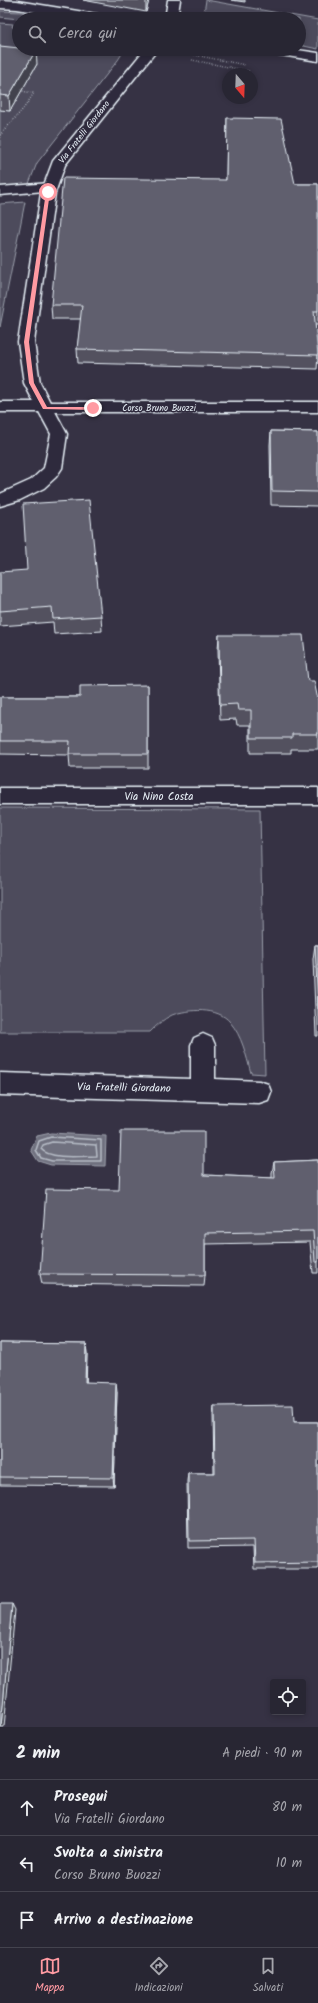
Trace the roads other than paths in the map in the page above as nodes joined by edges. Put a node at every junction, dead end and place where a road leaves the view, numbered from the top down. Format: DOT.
graph roads {
  1 [pos="174,0"];
  2 [pos="0,4"];
  3 [pos="60,12"];
  4 [pos="172,12"];
  5 [pos="306,55"];
  6 [pos="146,56"];
  7 [pos="318,57"];
  8 [pos="50,188"];
  9 [pos="0,191"];
  10 [pos="0,407"];
  11 [pos="318,407"];
  12 [pos="45,408"];
  13 [pos="0,500"];
  14 [pos="0,796"];
  15 [pos="318,796"];
  16 [pos="203,1045"];
  17 [pos="0,1084"];
  18 [pos="203,1090"];
  19 [pos="259,1092"];
  1 -- 4 [label="street"];
  2 -- 3 [label="street"];
  5 -- 7 [label="street"];
  6 -- 8 [label="street, Via Fratelli Giordano"];
  8 -- 9 [label="street"];
  8 -- 12 [label="street, Via Fratelli Giordano"];
  10 -- 12 [label="street, Corso Bruno Buozzi"];
  11 -- 12 [label="street, Corso Bruno Buozzi"];
  12 -- 13 [label="street, Via Fratelli Giordano"];
  14 -- 15 [label="street, Via Nino Costa"];
  16 -- 18 [label="street"];
  17 -- 18 [label="street, Via Fratelli Giordano"];
  18 -- 19 [label="street, Via Fratelli Giordano"];
}
